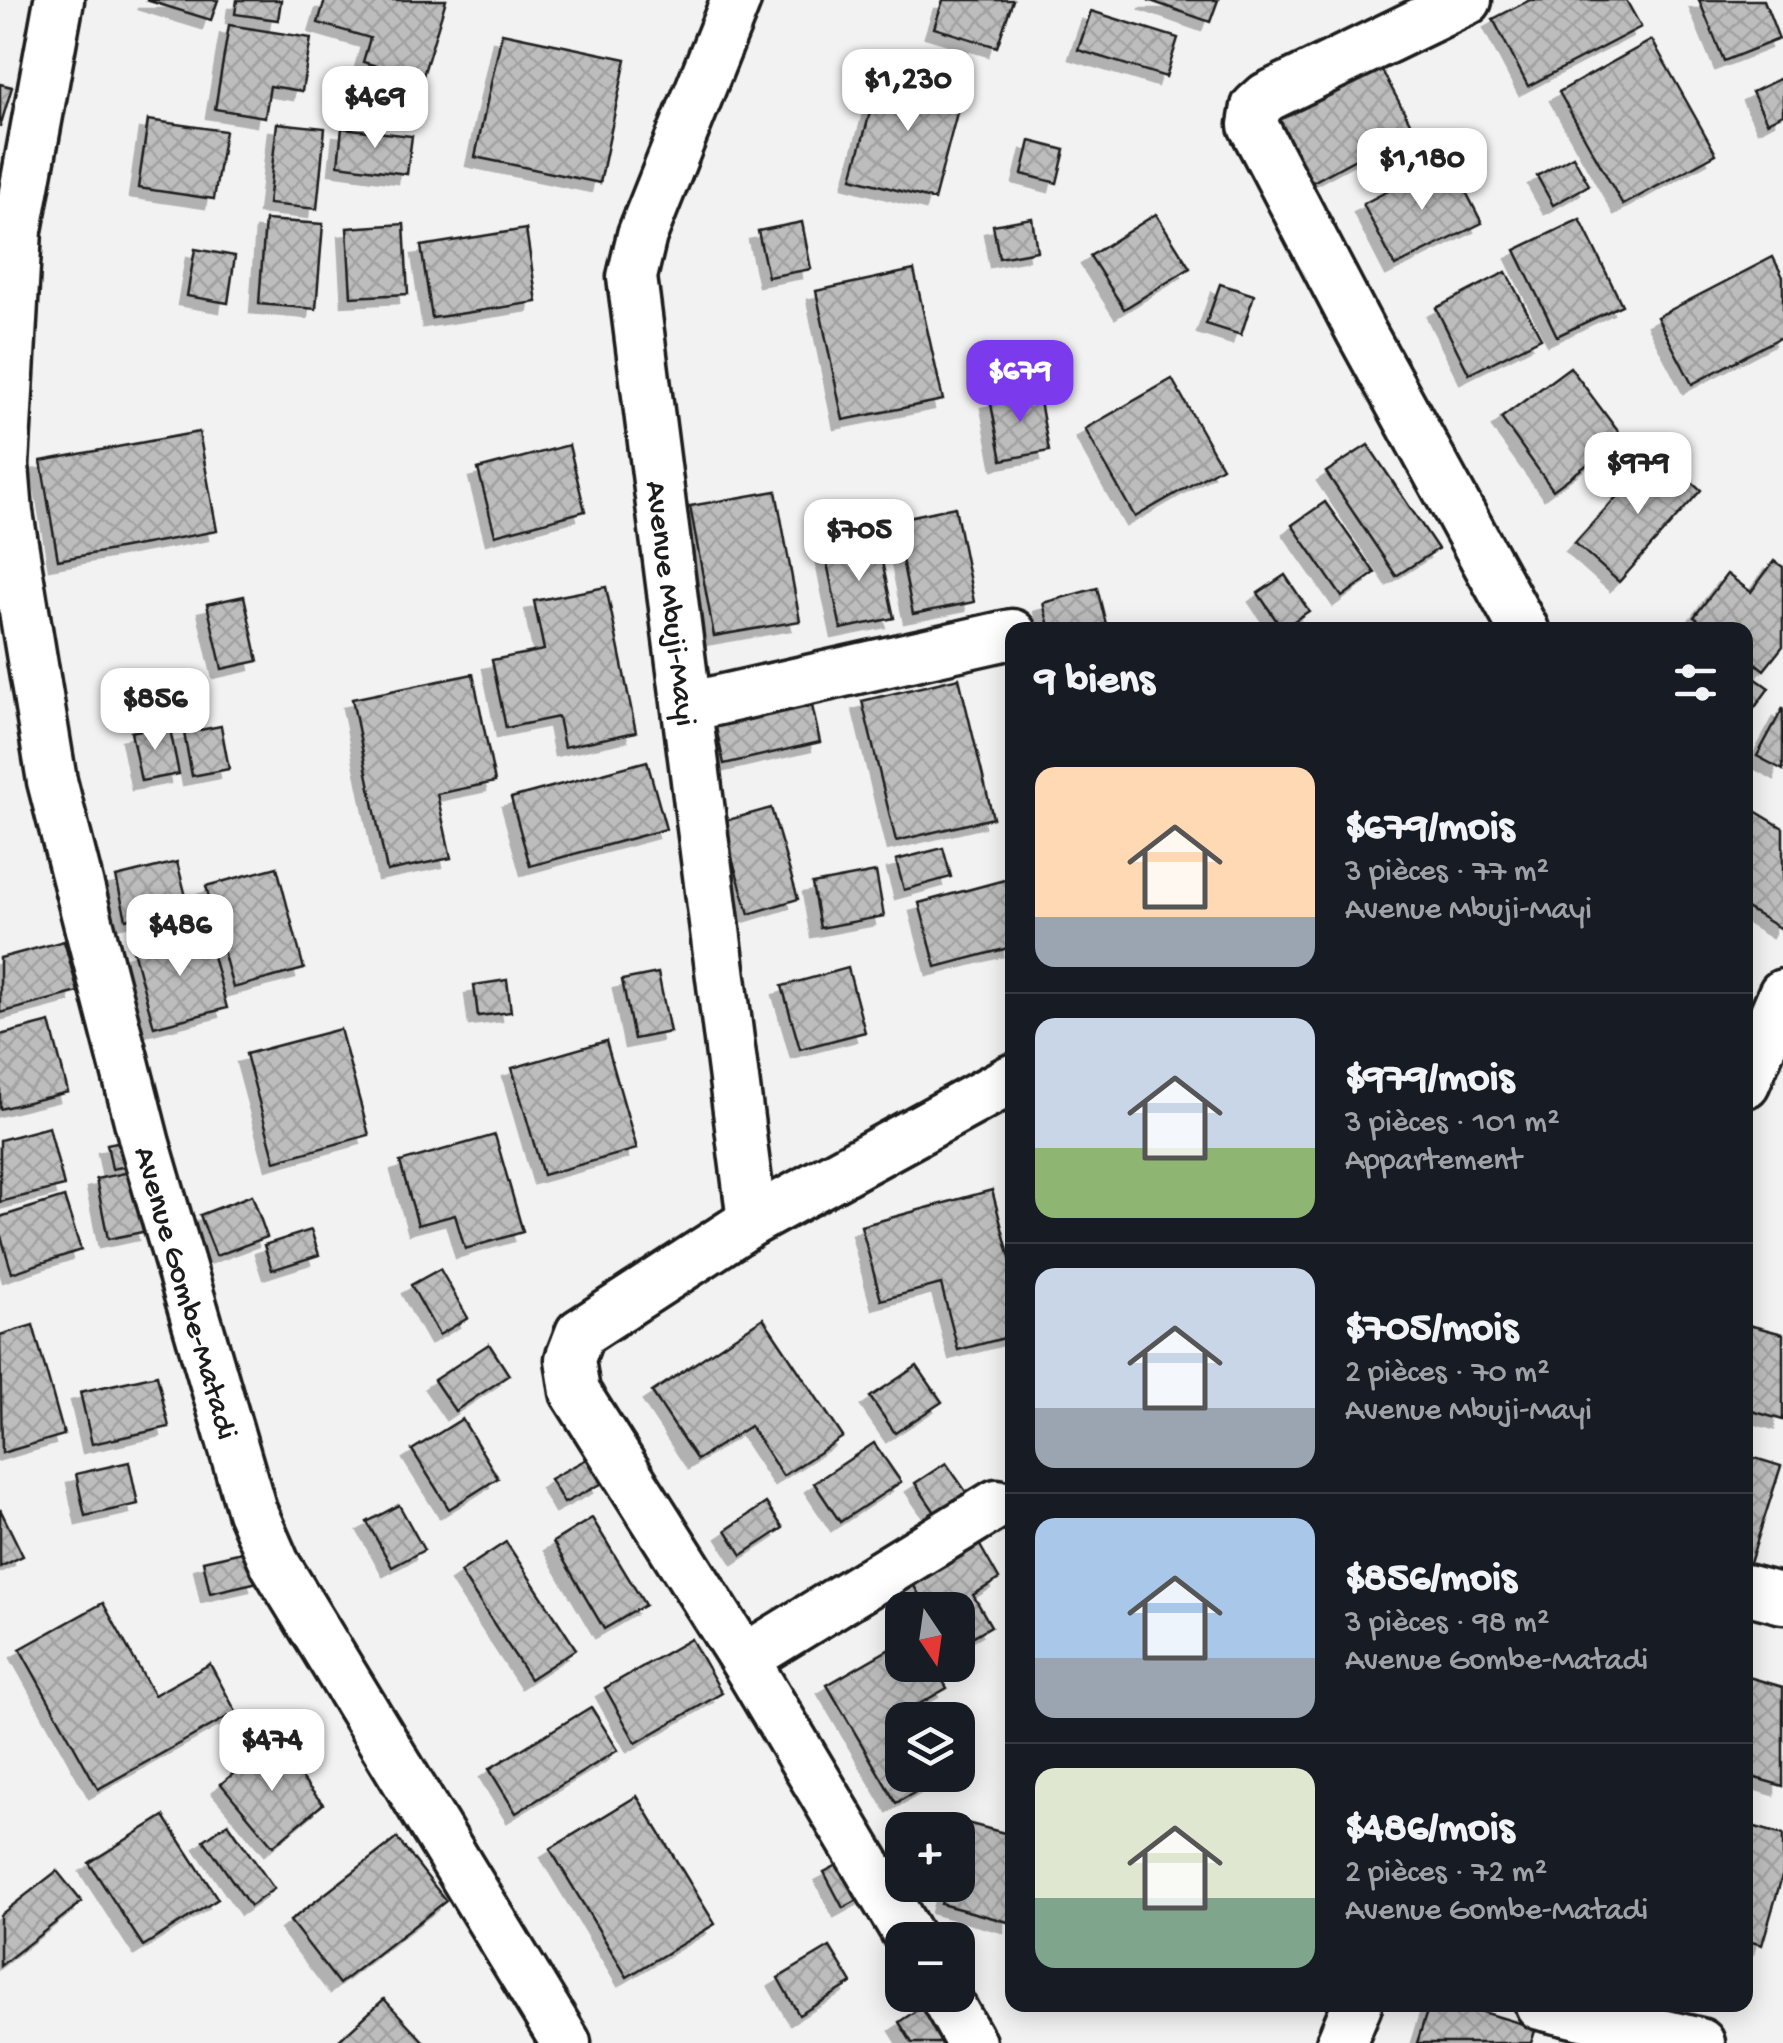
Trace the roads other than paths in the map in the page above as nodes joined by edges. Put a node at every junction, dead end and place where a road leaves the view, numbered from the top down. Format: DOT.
graph roads {
  1 [pos="60,0"];
  2 [pos="736,0"];
  3 [pos="1467,0"];
  4 [pos="1520,622"];
  5 [pos="1005,636"];
  6 [pos="688,707"];
  7 [pos="1777,1025"];
  8 [pos="1753,1068"];
  9 [pos="1005,1083"];
  10 [pos="752,1221"];
  11 [pos="997,1504"];
  12 [pos="1753,1591"];
  13 [pos="1783,1599"];
  14 [pos="744,1659"];
  15 [pos="900,1922"];
  16 [pos="954,2012"];
  17 [pos="1353,2012"];
  18 [pos="1569,2012"];
  19 [pos="566,2043"];
  20 [pos="971,2043"];
  21 [pos="1340,2043"];
  22 [pos="1700,2043"];
  1 -- 19 [label="street, Avenue Gombe-Matadi"];
  2 -- 6 [label="street, Avenue Mbuji-Mayi"];
  3 -- 4 [label="street"];
  5 -- 6 [label="street"];
  6 -- 10 [label="street, Avenue Mbuji-Mayi"];
  7 -- 8 [label="street"];
  9 -- 10 [label="street"];
  10 -- 14 [label="street"];
  11 -- 14 [label="street"];
  12 -- 13 [label="street"];
  14 -- 15 [label="street"];
  16 -- 20 [label="street"];
  17 -- 21 [label="street"];
  18 -- 22 [label="street"];
}
